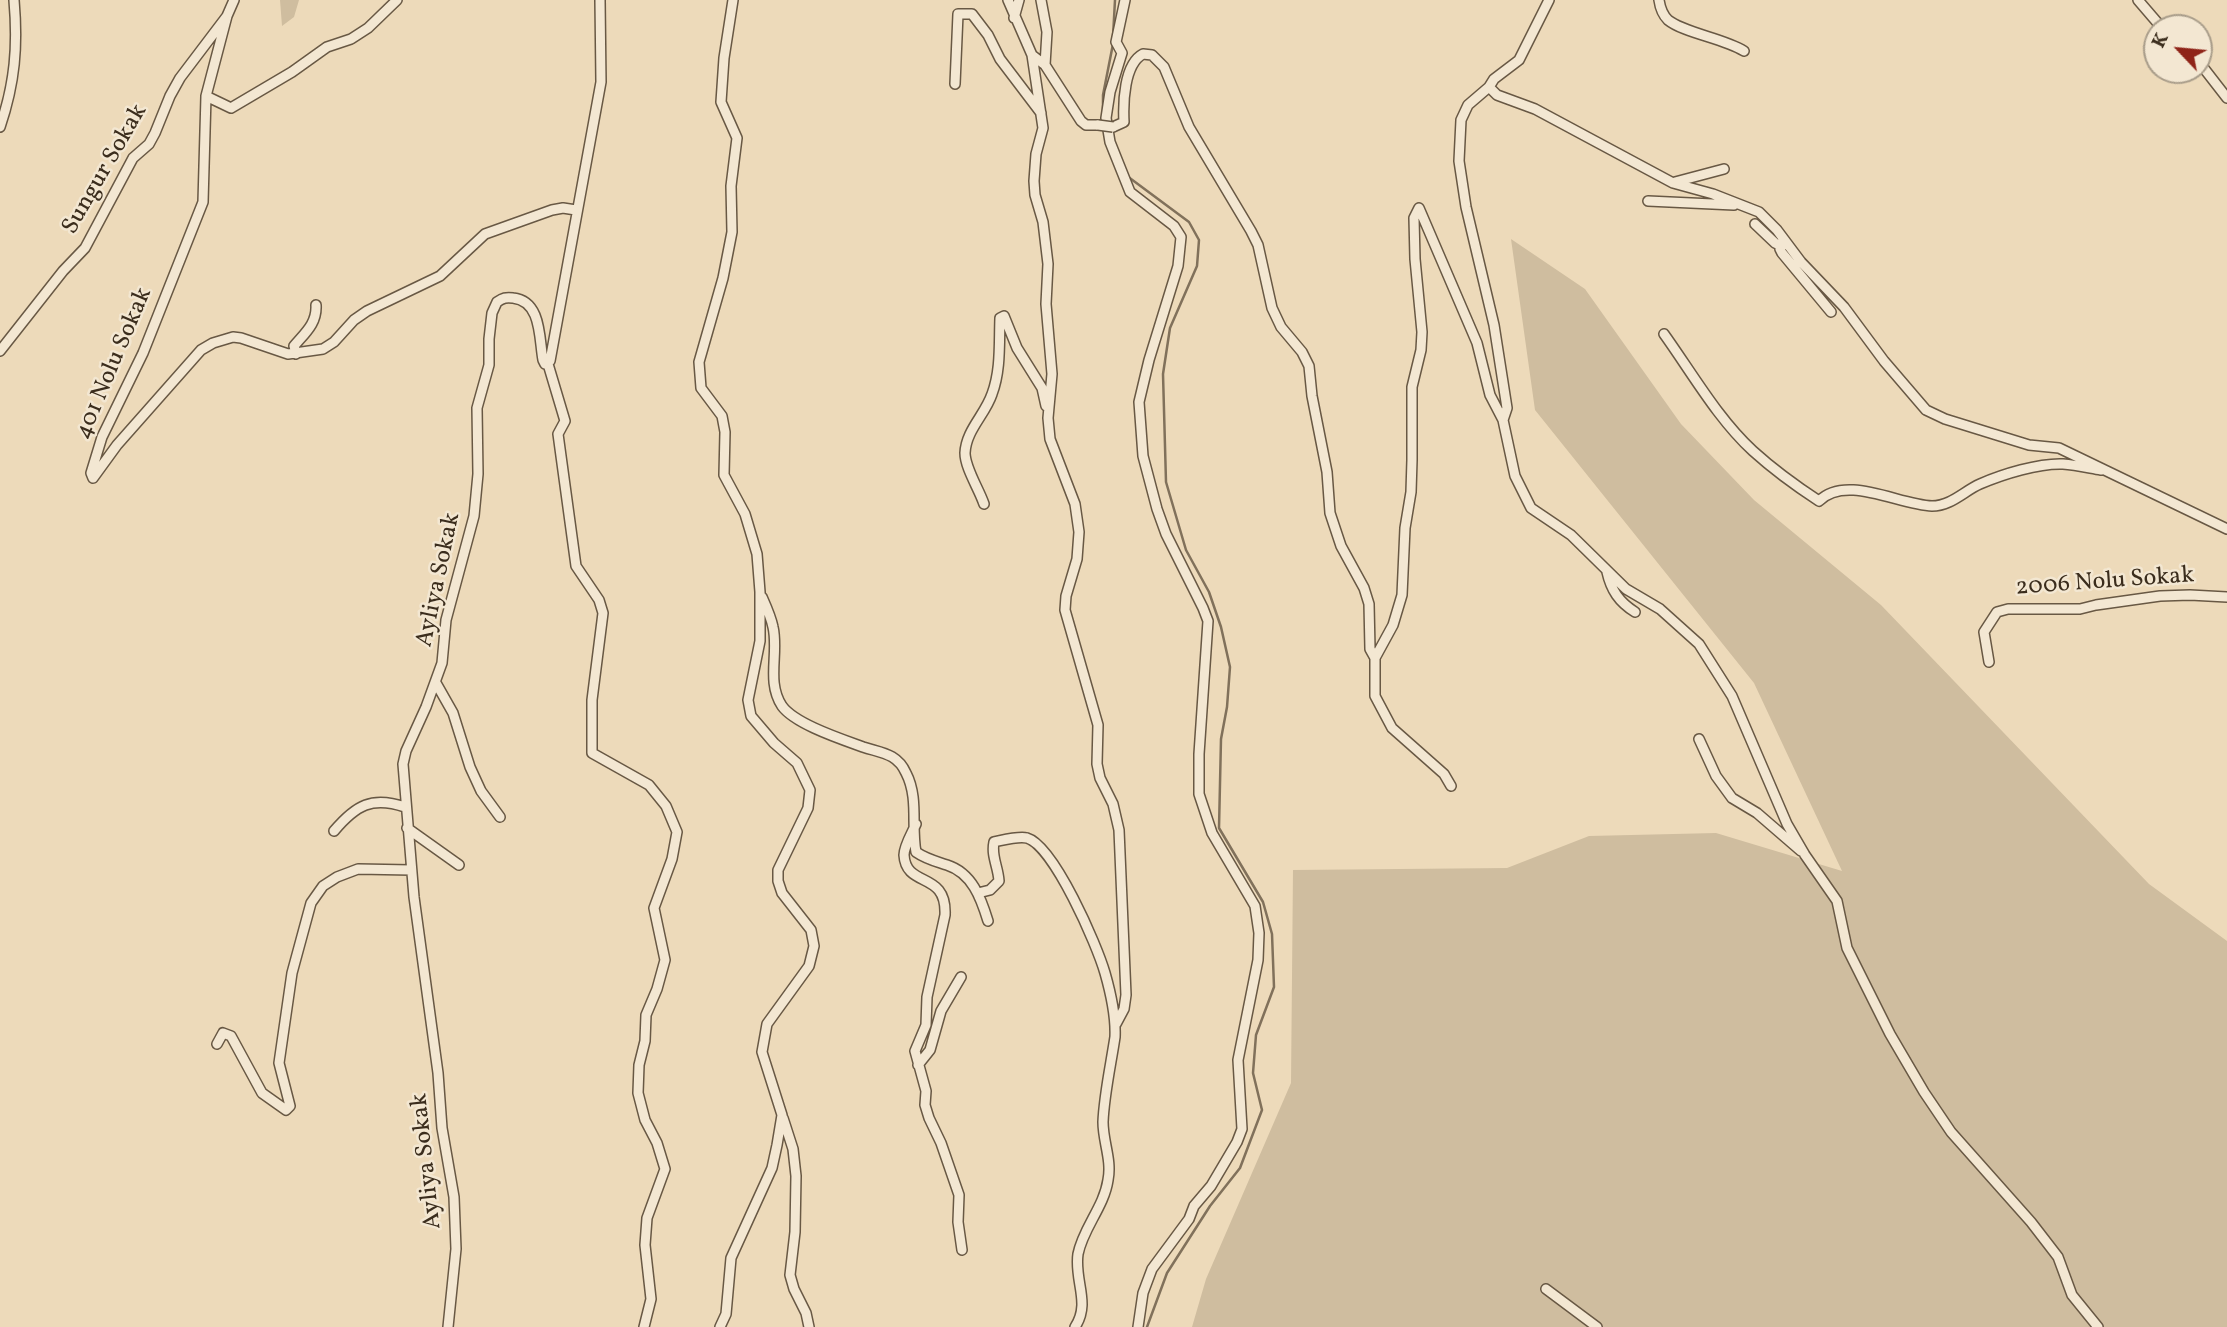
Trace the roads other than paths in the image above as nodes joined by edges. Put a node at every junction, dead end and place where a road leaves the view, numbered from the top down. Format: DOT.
graph roads {
  1 [pos="13,0"];
  2 [pos="234,0"];
  3 [pos="397,0"];
  4 [pos="600,0"];
  5 [pos="733,0"];
  6 [pos="1008,0"];
  7 [pos="1019,0"];
  8 [pos="1041,0"];
  9 [pos="1125,0"];
  10 [pos="1549,0"];
  11 [pos="1659,0"];
  12 [pos="2138,0"];
  13 [pos="2150,14"];
  14 [pos="226,16"];
  15 [pos="1014,18"];
  16 [pos="1744,51"];
  17 [pos="1031,55"];
  18 [pos="1045,65"];
  19 [pos="2213,80"];
  20 [pos="955,84"];
  21 [pos="1489,87"];
  22 [pos="206,96"];
  23 [pos="2227,99"];
  24 [pos="1041,114"];
  25 [pos="0,127"];
  26 [pos="1724,169"];
  27 [pos="1672,183"];
  28 [pos="1648,201"];
  29 [pos="1746,205"];
  30 [pos="576,210"];
  31 [pos="1755,224"];
  32 [pos="1784,242"];
  33 [pos="316,305"];
  34 [pos="1831,312"];
  35 [pos="1664,334"];
  36 [pos="0,351"];
  37 [pos="296,354"];
  38 [pos="548,364"];
  39 [pos="1048,418"];
  40 [pos="1503,419"];
  41 [pos="2109,471"];
  42 [pos="984,504"];
  43 [pos="2227,529"];
  44 [pos="1607,572"];
  45 [pos="760,592"];
  46 [pos="2227,597"];
  47 [pos="1634,612"];
  48 [pos="1375,657"];
  49 [pos="1989,662"];
  50 [pos="436,683"];
  51 [pos="1699,739"];
  52 [pos="1451,786"];
  53 [pos="405,807"];
  54 [pos="500,817"];
  55 [pos="916,824"];
  56 [pos="407,828"];
  57 [pos="334,831"];
  58 [pos="1804,855"];
  59 [pos="459,864"];
  60 [pos="411,870"];
  61 [pos="978,893"];
  62 [pos="988,921"];
  63 [pos="961,977"];
  64 [pos="1116,1024"];
  65 [pos="217,1044"];
  66 [pos="918,1065"];
  67 [pos="782,1115"];
  68 [pos="962,1250"];
  69 [pos="1546,1289"];
  70 [pos="448,1327"];
  71 [pos="644,1327"];
  72 [pos="720,1327"];
  73 [pos="809,1327"];
  74 [pos="1075,1327"];
  75 [pos="1138,1327"];
  76 [pos="1597,1327"];
  77 [pos="2098,1327"];
  1 -- 25 [label="street"];
  2 -- 14 [label="street, Sungur Sokak"];
  3 -- 22 [label="street"];
  4 -- 30 [label="street"];
  5 -- 45 [label="street"];
  6 -- 15 [label="street"];
  7 -- 15 [label="street"];
  8 -- 18 [label="street"];
  9 -- 75 [label="street"];
  10 -- 21 [label="street"];
  11 -- 16 [label="street"];
  12 -- 13 [label="street"];
  14 -- 22 [label="street, 401 Nolu Sokak"];
  14 -- 36 [label="street, Sungur Sokak"];
  15 -- 17 [label="street"];
  17 -- 18 [label="street"];
  17 -- 24 [label="street"];
  18 -- 48 [label="street, bridge"];
  19 -- 23 [label="street"];
  20 -- 24 [label="street"];
  21 -- 27 [label="street"];
  21 -- 40 [label="street"];
  22 -- 37 [label="street, 401 Nolu Sokak"];
  24 -- 39 [label="street"];
  26 -- 27 [label="street"];
  27 -- 29 [label="street"];
  28 -- 29 [label="street"];
  29 -- 32 [label="street"];
  30 -- 37 [label="street, 401 Nolu Sokak"];
  30 -- 38 [label="street"];
  31 -- 32 [label="street"];
  32 -- 34 [label="street"];
  32 -- 41 [label="street"];
  33 -- 37 [label="street"];
  35 -- 41 [label="street"];
  38 -- 50 [label="street, Ayliya Sokak"];
  38 -- 71 [label="street"];
  39 -- 42 [label="street"];
  39 -- 64 [label="street"];
  40 -- 44 [label="street"];
  40 -- 48 [label="street"];
  41 -- 43 [label="street"];
  44 -- 47 [label="street"];
  44 -- 58 [label="street"];
  45 -- 55 [label="street"];
  45 -- 67 [label="street"];
  46 -- 49 [label="street, 2006 Nolu Sokak"];
  48 -- 52 [label="street"];
  50 -- 53 [label="street, Ayliya Sokak"];
  50 -- 54 [label="street"];
  51 -- 58 [label="street"];
  53 -- 56 [label="street, Ayliya Sokak"];
  53 -- 57 [label="street"];
  55 -- 61 [label="street"];
  55 -- 66 [label="street"];
  56 -- 59 [label="street"];
  56 -- 60 [label="street, Ayliya Sokak"];
  58 -- 77 [label="street"];
  60 -- 65 [label="street"];
  60 -- 70 [label="street, Ayliya Sokak"];
  61 -- 62 [label="street"];
  61 -- 64 [label="street"];
  63 -- 66 [label="street"];
  64 -- 74 [label="street"];
  66 -- 68 [label="street"];
  67 -- 72 [label="street"];
  67 -- 73 [label="street"];
  69 -- 76 [label="street"];
}
